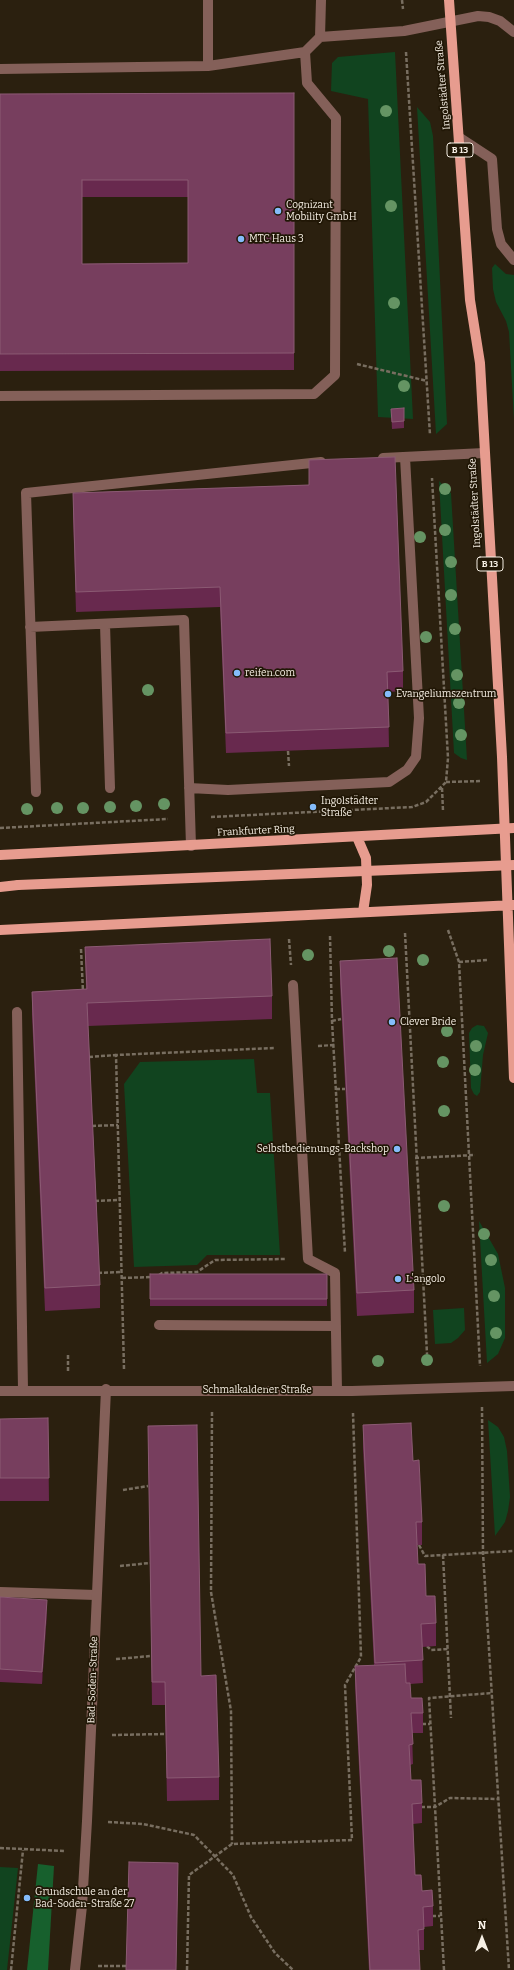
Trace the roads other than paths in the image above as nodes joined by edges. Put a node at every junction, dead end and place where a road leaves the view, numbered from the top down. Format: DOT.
graph roads {
  1 [pos="208,0"];
  2 [pos="320,0"];
  3 [pos="449,0"];
  4 [pos="450,22"];
  5 [pos="514,32"];
  6 [pos="320,37"];
  7 [pos="305,52"];
  8 [pos="208,66"];
  9 [pos="0,68"];
  10 [pos="460,138"];
  11 [pos="514,260"];
  12 [pos="0,396"];
  13 [pos="484,453"];
  14 [pos="405,457"];
  15 [pos="374,459"];
  16 [pos="334,461"];
  17 [pos="104,624"];
  18 [pos="30,627"];
  19 [pos="110,788"];
  20 [pos="189,788"];
  21 [pos="36,792"];
  22 [pos="509,828"];
  23 [pos="357,837"];
  24 [pos="192,846"];
  25 [pos="0,855"];
  26 [pos="514,865"];
  27 [pos="0,887"];
  28 [pos="510,905"];
  29 [pos="363,912"];
  30 [pos="0,930"];
  31 [pos="293,985"];
  32 [pos="17,1012"];
  33 [pos="514,1078"];
  34 [pos="159,1325"];
  35 [pos="336,1326"];
  36 [pos="514,1386"];
  37 [pos="106,1389"];
  38 [pos="23,1390"];
  39 [pos="0,1391"];
  40 [pos="337,1391"];
  41 [pos="0,1592"];
  42 [pos="96,1595"];
  43 [pos="75,1968"];
  1 -- 8 [label="street"];
  2 -- 6 [label="street"];
  3 -- 4 [label="main road, Ingolstädter Straße / B 13"];
  4 -- 5 [label="street"];
  4 -- 6 [label="street"];
  4 -- 10 [label="main road, Ingolstädter Straße / B 13"];
  6 -- 7 [label="street"];
  7 -- 8 [label="street"];
  7 -- 12 [label="street"];
  8 -- 9 [label="street"];
  10 -- 11 [label="street"];
  10 -- 13 [label="main road, Ingolstädter Straße / B 13"];
  13 -- 14 [label="street"];
  13 -- 22 [label="main road, Ingolstädter Straße / B 13"];
  14 -- 15 [label="street"];
  14 -- 20 [label="street"];
  16 -- 18 [label="street"];
  17 -- 18 [label="street"];
  17 -- 19 [label="street"];
  17 -- 20 [label="street"];
  18 -- 21 [label="street"];
  20 -- 24 [label="street"];
  22 -- 23 [label="main road, Frankfurter Ring"];
  22 -- 28 [label="main road, Ingolstädter Straße / B 13"];
  23 -- 24 [label="main road, Frankfurter Ring"];
  23 -- 29 [label="main road"];
  24 -- 25 [label="main road, Frankfurter Ring"];
  26 -- 27 [label="main road, bridge"];
  28 -- 29 [label="main road"];
  28 -- 33 [label="main road, Ingolstädter Straße / B 13"];
  29 -- 30 [label="main road"];
  31 -- 35 [label="street"];
  32 -- 38 [label="street"];
  34 -- 35 [label="street"];
  35 -- 40 [label="street"];
  36 -- 40 [label="street, Schmalkaldener Straße"];
  37 -- 38 [label="street, Schmalkaldener Straße"];
  37 -- 40 [label="street, Schmalkaldener Straße"];
  37 -- 42 [label="street, Bad-Soden-Straße"];
  38 -- 39 [label="street, Schmalkaldener Straße"];
  41 -- 42 [label="street"];
  42 -- 43 [label="street, Bad-Soden-Straße"];
}
